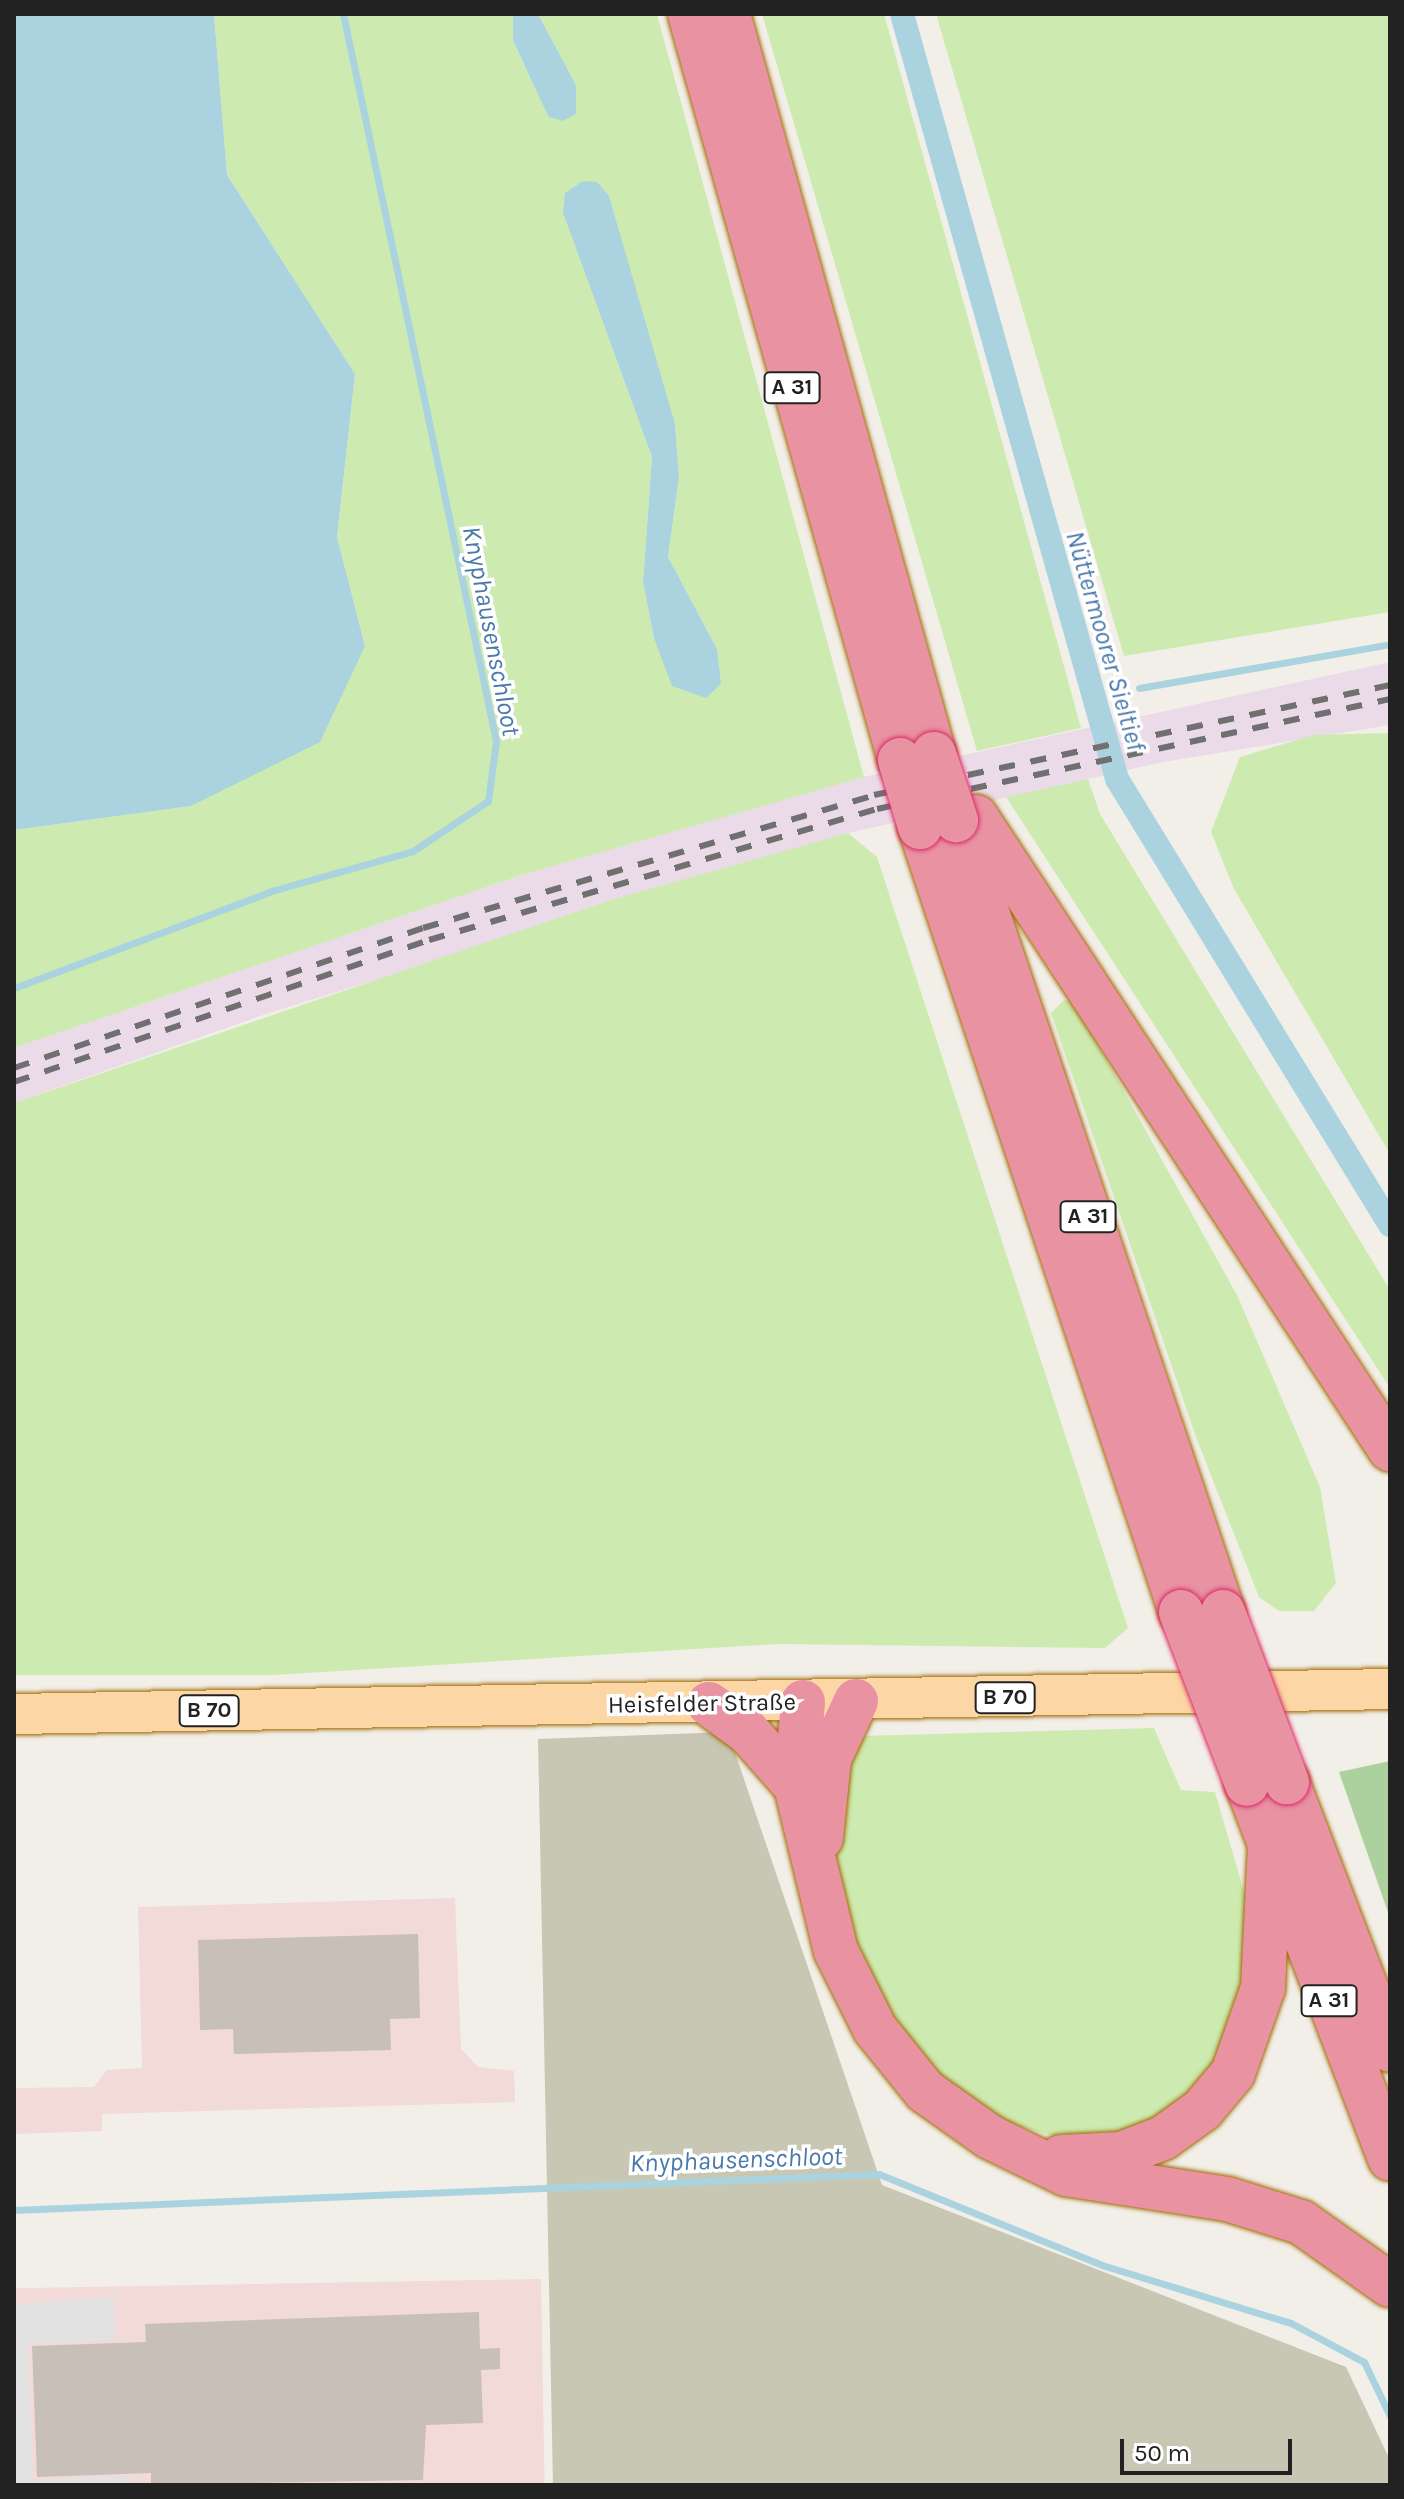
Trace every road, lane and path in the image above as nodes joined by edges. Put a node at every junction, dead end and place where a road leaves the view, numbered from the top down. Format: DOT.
graph roads {
  1 [pos="690,14"];
  2 [pos="728,14"];
  3 [pos="939,794"];
  4 [pos="1390,1449"];
  5 [pos="1390,1689"];
  6 [pos="856,1701"];
  7 [pos="803,1702"];
  8 [pos="709,1704"];
  9 [pos="14,1714"];
  10 [pos="1267,1783"];
  11 [pos="796,1786"];
  12 [pos="1270,1843"];
  13 [pos="819,1880"];
  14 [pos="1390,2050"];
  15 [pos="1022,2155"];
  16 [pos="1390,2159"];
  17 [pos="1390,2285"];
  1 -- 3 [label="highway, A 31"];
  2 -- 3 [label="highway, A 31"];
  3 -- 4 [label="highway"];
  3 -- 10 [label="highway, A 31, bridge"];
  5 -- 6 [label="main road, Heisfelder Straße / B 70"];
  6 -- 7 [label="main road, Heisfelder Straße / B 70"];
  6 -- 13 [label="highway"];
  7 -- 8 [label="main road, Heisfelder Straße / B 70"];
  7 -- 11 [label="highway"];
  8 -- 9 [label="main road, Heisfelder Straße / B 70"];
  8 -- 11 [label="highway"];
  10 -- 12 [label="highway, A 31"];
  10 -- 14 [label="highway, A 31"];
  11 -- 13 [label="highway"];
  12 -- 15 [label="highway"];
  12 -- 16 [label="highway, A 31"];
  13 -- 15 [label="highway"];
  15 -- 17 [label="highway"];
}
